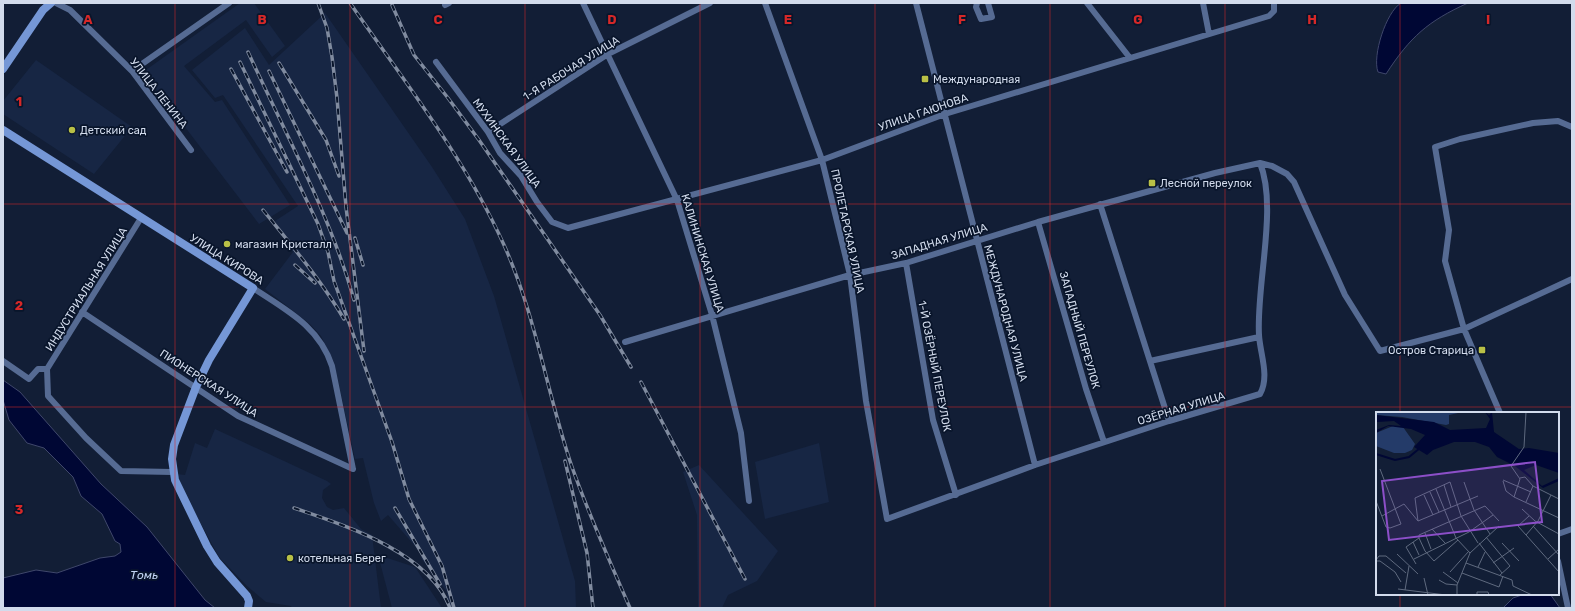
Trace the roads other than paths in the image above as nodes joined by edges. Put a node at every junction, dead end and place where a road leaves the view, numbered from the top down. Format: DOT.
graph roads {
  1 [pos="51,3"];
  2 [pos="56,3"];
  3 [pos="229,3"];
  4 [pos="583,3"];
  5 [pos="710,3"];
  6 [pos="765,3"];
  7 [pos="916,3"];
  8 [pos="977,3"];
  9 [pos="988,3"];
  10 [pos="1088,3"];
  11 [pos="1203,3"];
  12 [pos="1274,3"];
  13 [pos="1209,34"];
  14 [pos="608,54"];
  15 [pos="1130,58"];
  16 [pos="436,62"];
  17 [pos="3,69"];
  18 [pos="132,71"];
  19 [pos="945,114"];
  20 [pos="1572,127"];
  21 [pos="3,130"];
  22 [pos="488,132"];
  23 [pos="191,150"];
  24 [pos="822,160"];
  25 [pos="1260,163"];
  26 [pos="677,200"];
  27 [pos="1100,204"];
  28 [pos="141,218"];
  29 [pos="1038,222"];
  30 [pos="568,228"];
  31 [pos="976,240"];
  32 [pos="906,263"];
  33 [pos="850,276"];
  34 [pos="1572,279"];
  35 [pos="253,288"];
  36 [pos="82,312"];
  37 [pos="712,315"];
  38 [pos="1464,329"];
  39 [pos="1259,337"];
  40 [pos="625,342"];
  41 [pos="3,361"];
  42 [pos="1150,361"];
  43 [pos="47,370"];
  44 [pos="196,387"];
  45 [pos="1500,412"];
  46 [pos="1169,421"];
  47 [pos="1104,442"];
  48 [pos="1035,465"];
  49 [pos="353,469"];
  50 [pos="172,472"];
  51 [pos="956,495"];
  52 [pos="749,501"];
  53 [pos="887,519"];
  54 [pos="1572,529"];
  55 [pos="1559,534"];
  56 [pos="1559,566"];
  57 [pos="248,608"];
  58 [pos="1568,608"];
  1 -- 17 [label="main road"];
  2 -- 18 [label="street, УЛИЦА ЛЕНИНА"];
  3 -- 18 [label="street"];
  4 -- 14 [label="street, КАЛИНИНСКАЯ УЛИЦА"];
  5 -- 14 [label="street, 1-Я РАБОЧАЯ УЛИЦА"];
  6 -- 24 [label="street, ПРОЛЕТАРСКАЯ УЛИЦА"];
  7 -- 19 [label="street, МЕЖДУНАРОДНАЯ УЛИЦА"];
  8 -- 9 [label="street"];
  10 -- 15 [label="street"];
  11 -- 13 [label="street"];
  12 -- 13 [label="street, УЛИЦА ГАЮНОВА"];
  13 -- 15 [label="street, УЛИЦА ГАЮНОВА"];
  14 -- 22 [label="street, 1-Я РАБОЧАЯ УЛИЦА"];
  14 -- 26 [label="street, КАЛИНИНСКАЯ УЛИЦА"];
  15 -- 19 [label="street, УЛИЦА ГАЮНОВА"];
  16 -- 22 [label="street, МУХИНСКАЯ УЛИЦА"];
  18 -- 23 [label="street, УЛИЦА ЛЕНИНА"];
  19 -- 24 [label="street, УЛИЦА ГАЮНОВА"];
  19 -- 31 [label="street, МЕЖДУНАРОДНАЯ УЛИЦА"];
  20 -- 38 [label="street"];
  21 -- 28 [label="main road, УЛИЦА КИРОВА"];
  22 -- 30 [label="street, МУХИНСКАЯ УЛИЦА"];
  24 -- 26 [label="street, УЛИЦА ГАЮНОВА"];
  24 -- 33 [label="street, ПРОЛЕТАРСКАЯ УЛИЦА"];
  25 -- 27 [label="street, ЗАПАДНАЯ УЛИЦА"];
  25 -- 38 [label="street"];
  25 -- 39 [label="street, ОЗЁРНАЯ УЛИЦА"];
  26 -- 30 [label="street, УЛИЦА ГАЮНОВА"];
  26 -- 37 [label="street, КАЛИНИНСКАЯ УЛИЦА"];
  27 -- 29 [label="street, ЗАПАДНАЯ УЛИЦА"];
  27 -- 42 [label="street"];
  28 -- 35 [label="main road, УЛИЦА КИРОВА"];
  28 -- 36 [label="street, ИНДУСТРИАЛЬНАЯ УЛИЦА"];
  29 -- 31 [label="street, ЗАПАДНАЯ УЛИЦА"];
  29 -- 47 [label="street, ЗАПАДНЫЙ ПЕРЕУЛОК"];
  31 -- 32 [label="street, ЗАПАДНАЯ УЛИЦА"];
  31 -- 48 [label="street, МЕЖДУНАРОДНАЯ УЛИЦА"];
  32 -- 33 [label="street, ЗАПАДНАЯ УЛИЦА"];
  32 -- 51 [label="street, 1-Й ОЗЁРНЫЙ ПЕРЕУЛОК"];
  33 -- 37 [label="street, ЗАПАДНАЯ УЛИЦА"];
  33 -- 53 [label="street, ПРОЛЕТАРСКАЯ УЛИЦА"];
  34 -- 38 [label="street"];
  35 -- 44 [label="main road"];
  35 -- 49 [label="street, УЛИЦА КИРОВА"];
  36 -- 43 [label="street, ИНДУСТРИАЛЬНАЯ УЛИЦА"];
  36 -- 44 [label="street, ПИОНЕРСКАЯ УЛИЦА"];
  37 -- 40 [label="street, ЗАПАДНАЯ УЛИЦА"];
  37 -- 52 [label="street, КАЛИНИНСКАЯ УЛИЦА"];
  38 -- 45 [label="street"];
  39 -- 42 [label="street"];
  39 -- 46 [label="street, ОЗЁРНАЯ УЛИЦА"];
  41 -- 43 [label="street"];
  42 -- 46 [label="street"];
  43 -- 50 [label="street"];
  44 -- 49 [label="street, ПИОНЕРСКАЯ УЛИЦА"];
  44 -- 50 [label="main road"];
  46 -- 47 [label="street, ОЗЁРНАЯ УЛИЦА"];
  47 -- 48 [label="street, ОЗЁРНАЯ УЛИЦА"];
  48 -- 51 [label="street, ОЗЁРНАЯ УЛИЦА"];
  50 -- 57 [label="main road"];
  51 -- 53 [label="street, ОЗЁРНАЯ УЛИЦА"];
  54 -- 55 [label="street"];
  56 -- 58 [label="street"];
}
